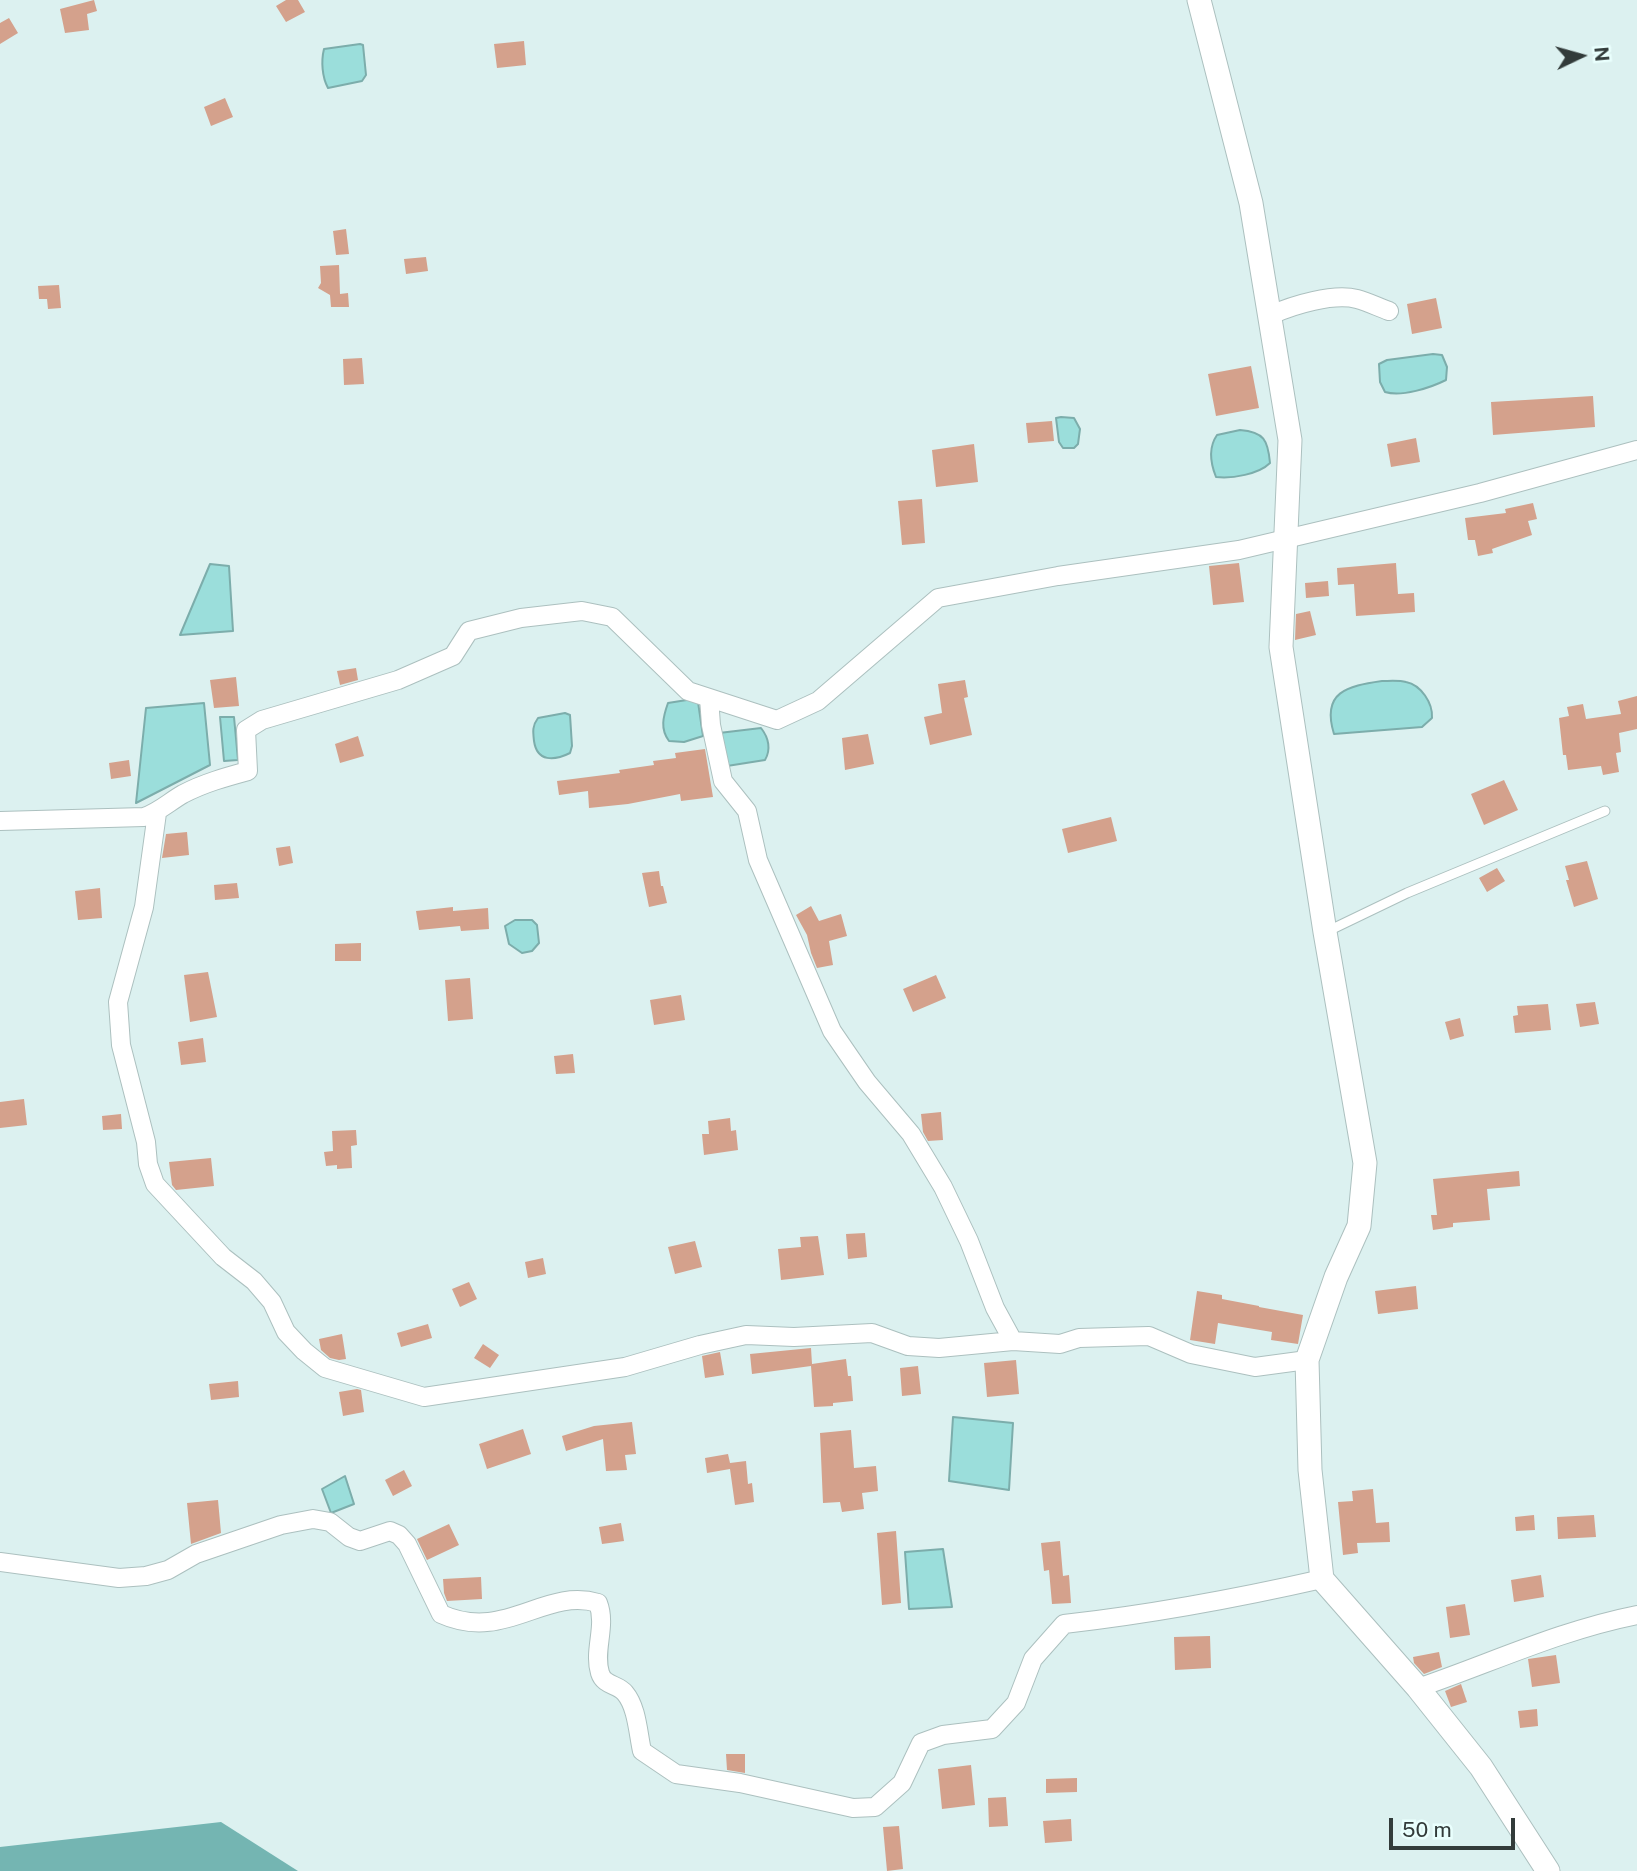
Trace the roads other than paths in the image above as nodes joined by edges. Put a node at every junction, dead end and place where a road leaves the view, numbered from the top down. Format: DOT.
graph roads {
  1 [pos="1199,0"];
  2 [pos="1389,310"];
  3 [pos="1271,315"];
  4 [pos="1637,450"];
  5 [pos="1284,539"];
  6 [pos="709,698"];
  7 [pos="1605,811"];
  8 [pos="157,813"];
  9 [pos="0,821"];
  10 [pos="1325,932"];
  11 [pos="1013,1342"];
  12 [pos="1307,1360"];
  13 [pos="0,1562"];
  14 [pos="1322,1579"];
  15 [pos="1637,1615"];
  16 [pos="1418,1688"];
  17 [pos="1548,1871"];
  1 -- 3 [label="street"];
  2 -- 3 [label="street"];
  3 -- 5 [label="street"];
  4 -- 5 [label="street"];
  5 -- 6 [label="street"];
  5 -- 10 [label="street"];
  6 -- 8 [label="street"];
  6 -- 11 [label="street"];
  7 -- 10 [label="lane"];
  8 -- 9 [label="street"];
  8 -- 11 [label="street"];
  10 -- 12 [label="street"];
  11 -- 12 [label="street"];
  12 -- 14 [label="street"];
  13 -- 14 [label="street"];
  14 -- 16 [label="street"];
  15 -- 16 [label="street"];
  16 -- 17 [label="street"];
}
